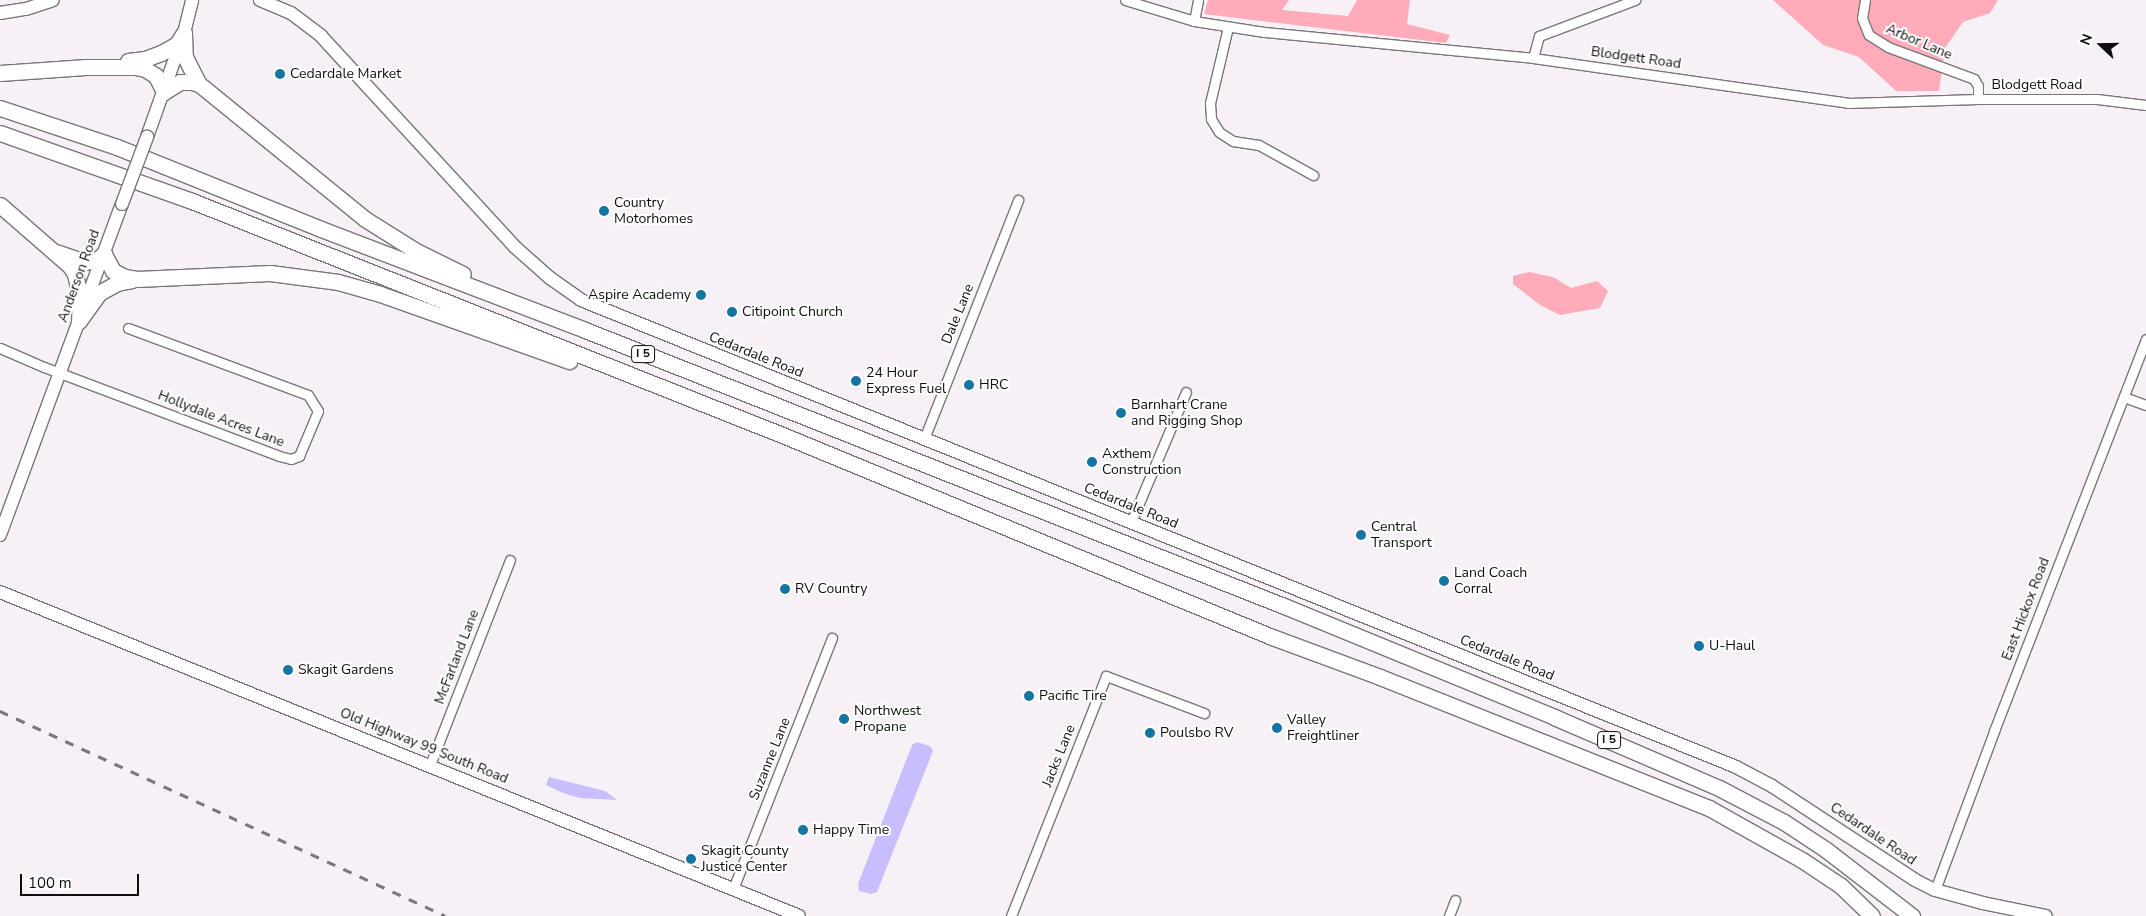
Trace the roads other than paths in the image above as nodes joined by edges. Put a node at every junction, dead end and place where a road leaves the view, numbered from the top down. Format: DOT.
graph roads {
  1 [pos="52,0"];
  2 [pos="192,0"];
  3 [pos="202,0"];
  4 [pos="260,0"];
  5 [pos="271,0"];
  6 [pos="1126,0"];
  7 [pos="1198,0"];
  8 [pos="1636,0"];
  9 [pos="1865,0"];
  10 [pos="282,9"];
  11 [pos="0,13"];
  12 [pos="1194,21"];
  13 [pos="1228,27"];
  14 [pos="185,30"];
  15 [pos="1533,58"];
  16 [pos="86,67"];
  17 [pos="0,73"];
  18 [pos="199,84"];
  19 [pos="164,92"];
  20 [pos="1978,99"];
  21 [pos="2146,105"];
  22 [pos="0,108"];
  23 [pos="0,133"];
  24 [pos="1313,174"];
  25 [pos="1018,200"];
  26 [pos="0,205"];
  27 [pos="56,252"];
  28 [pos="104,254"];
  29 [pos="137,279"];
  30 [pos="79,321"];
  31 [pos="128,328"];
  32 [pos="585,330"];
  33 [pos="2146,340"];
  34 [pos="0,348"];
  35 [pos="2144,354"];
  36 [pos="60,373"];
  37 [pos="1186,392"];
  38 [pos="2124,397"];
  39 [pos="2146,405"];
  40 [pos="780,434"];
  41 [pos="924,439"];
  42 [pos="1131,522"];
  43 [pos="0,535"];
  44 [pos="510,560"];
  45 [pos="0,592"];
  46 [pos="832,638"];
  47 [pos="1204,713"];
  48 [pos="430,765"];
  49 [pos="733,889"];
  50 [pos="1935,890"];
  51 [pos="1455,900"];
  52 [pos="799,916"];
  53 [pos="1011,916"];
  54 [pos="1449,916"];
  55 [pos="1872,916"];
  56 [pos="1912,916"];
  57 [pos="2046,916"];
  1 -- 11 [label="street"];
  2 -- 14 [label="street, Anderson Road"];
  3 -- 14 [label="street, Anderson Road"];
  4 -- 10 [label="street, Cedardale Road"];
  5 -- 10 [label="street, Cedardale Road"];
  6 -- 12 [label="street, Blodgett Road"];
  7 -- 12 [label="street"];
  8 -- 15 [label="street"];
  9 -- 20 [label="street, Arbor Lane"];
  10 -- 41 [label="street, Cedardale Road"];
  12 -- 13 [label="street, Blodgett Road"];
  13 -- 15 [label="street, Blodgett Road"];
  13 -- 24 [label="street"];
  14 -- 16 [label="highway"];
  14 -- 18 [label="highway"];
  14 -- 19 [label="street, Anderson Road"];
  15 -- 20 [label="street, Blodgett Road"];
  16 -- 17 [label="highway"];
  16 -- 19 [label="highway"];
  18 -- 19 [label="highway"];
  18 -- 32 [label="highway"];
  19 -- 28 [label="street, Anderson Road, bridge"];
  20 -- 21 [label="street, Blodgett Road"];
  22 -- 32 [label="highway, I 5"];
  23 -- 40 [label="highway, I 5"];
  25 -- 41 [label="street, Dale Lane"];
  26 -- 27 [label="highway"];
  27 -- 28 [label="highway"];
  27 -- 30 [label="highway"];
  28 -- 29 [label="highway"];
  28 -- 30 [label="street, Anderson Road"];
  29 -- 30 [label="highway"];
  29 -- 40 [label="highway"];
  30 -- 36 [label="street, Anderson Road"];
  31 -- 36 [label="street, Hollydale Acres Lane"];
  32 -- 56 [label="highway, I 5"];
  33 -- 35 [label="street, East Hickox Road"];
  34 -- 36 [label="street"];
  35 -- 38 [label="street, East Hickox Road"];
  36 -- 43 [label="street, Anderson Road"];
  37 -- 42 [label="street"];
  38 -- 39 [label="street"];
  38 -- 50 [label="street, East Hickox Road"];
  40 -- 55 [label="highway, I 5"];
  41 -- 42 [label="street, Cedardale Road"];
  42 -- 50 [label="street, Cedardale Road"];
  44 -- 48 [label="street, McFarland Lane"];
  45 -- 48 [label="street, Old Highway 99 South Road"];
  46 -- 49 [label="street, Suzanne Lane"];
  47 -- 53 [label="street, Jacks Lane"];
  48 -- 49 [label="street, Old Highway 99 South Road"];
  49 -- 52 [label="street, Old Highway 99 South Road"];
  50 -- 57 [label="street, Cedardale Road"];
  51 -- 54 [label="street"];
}
